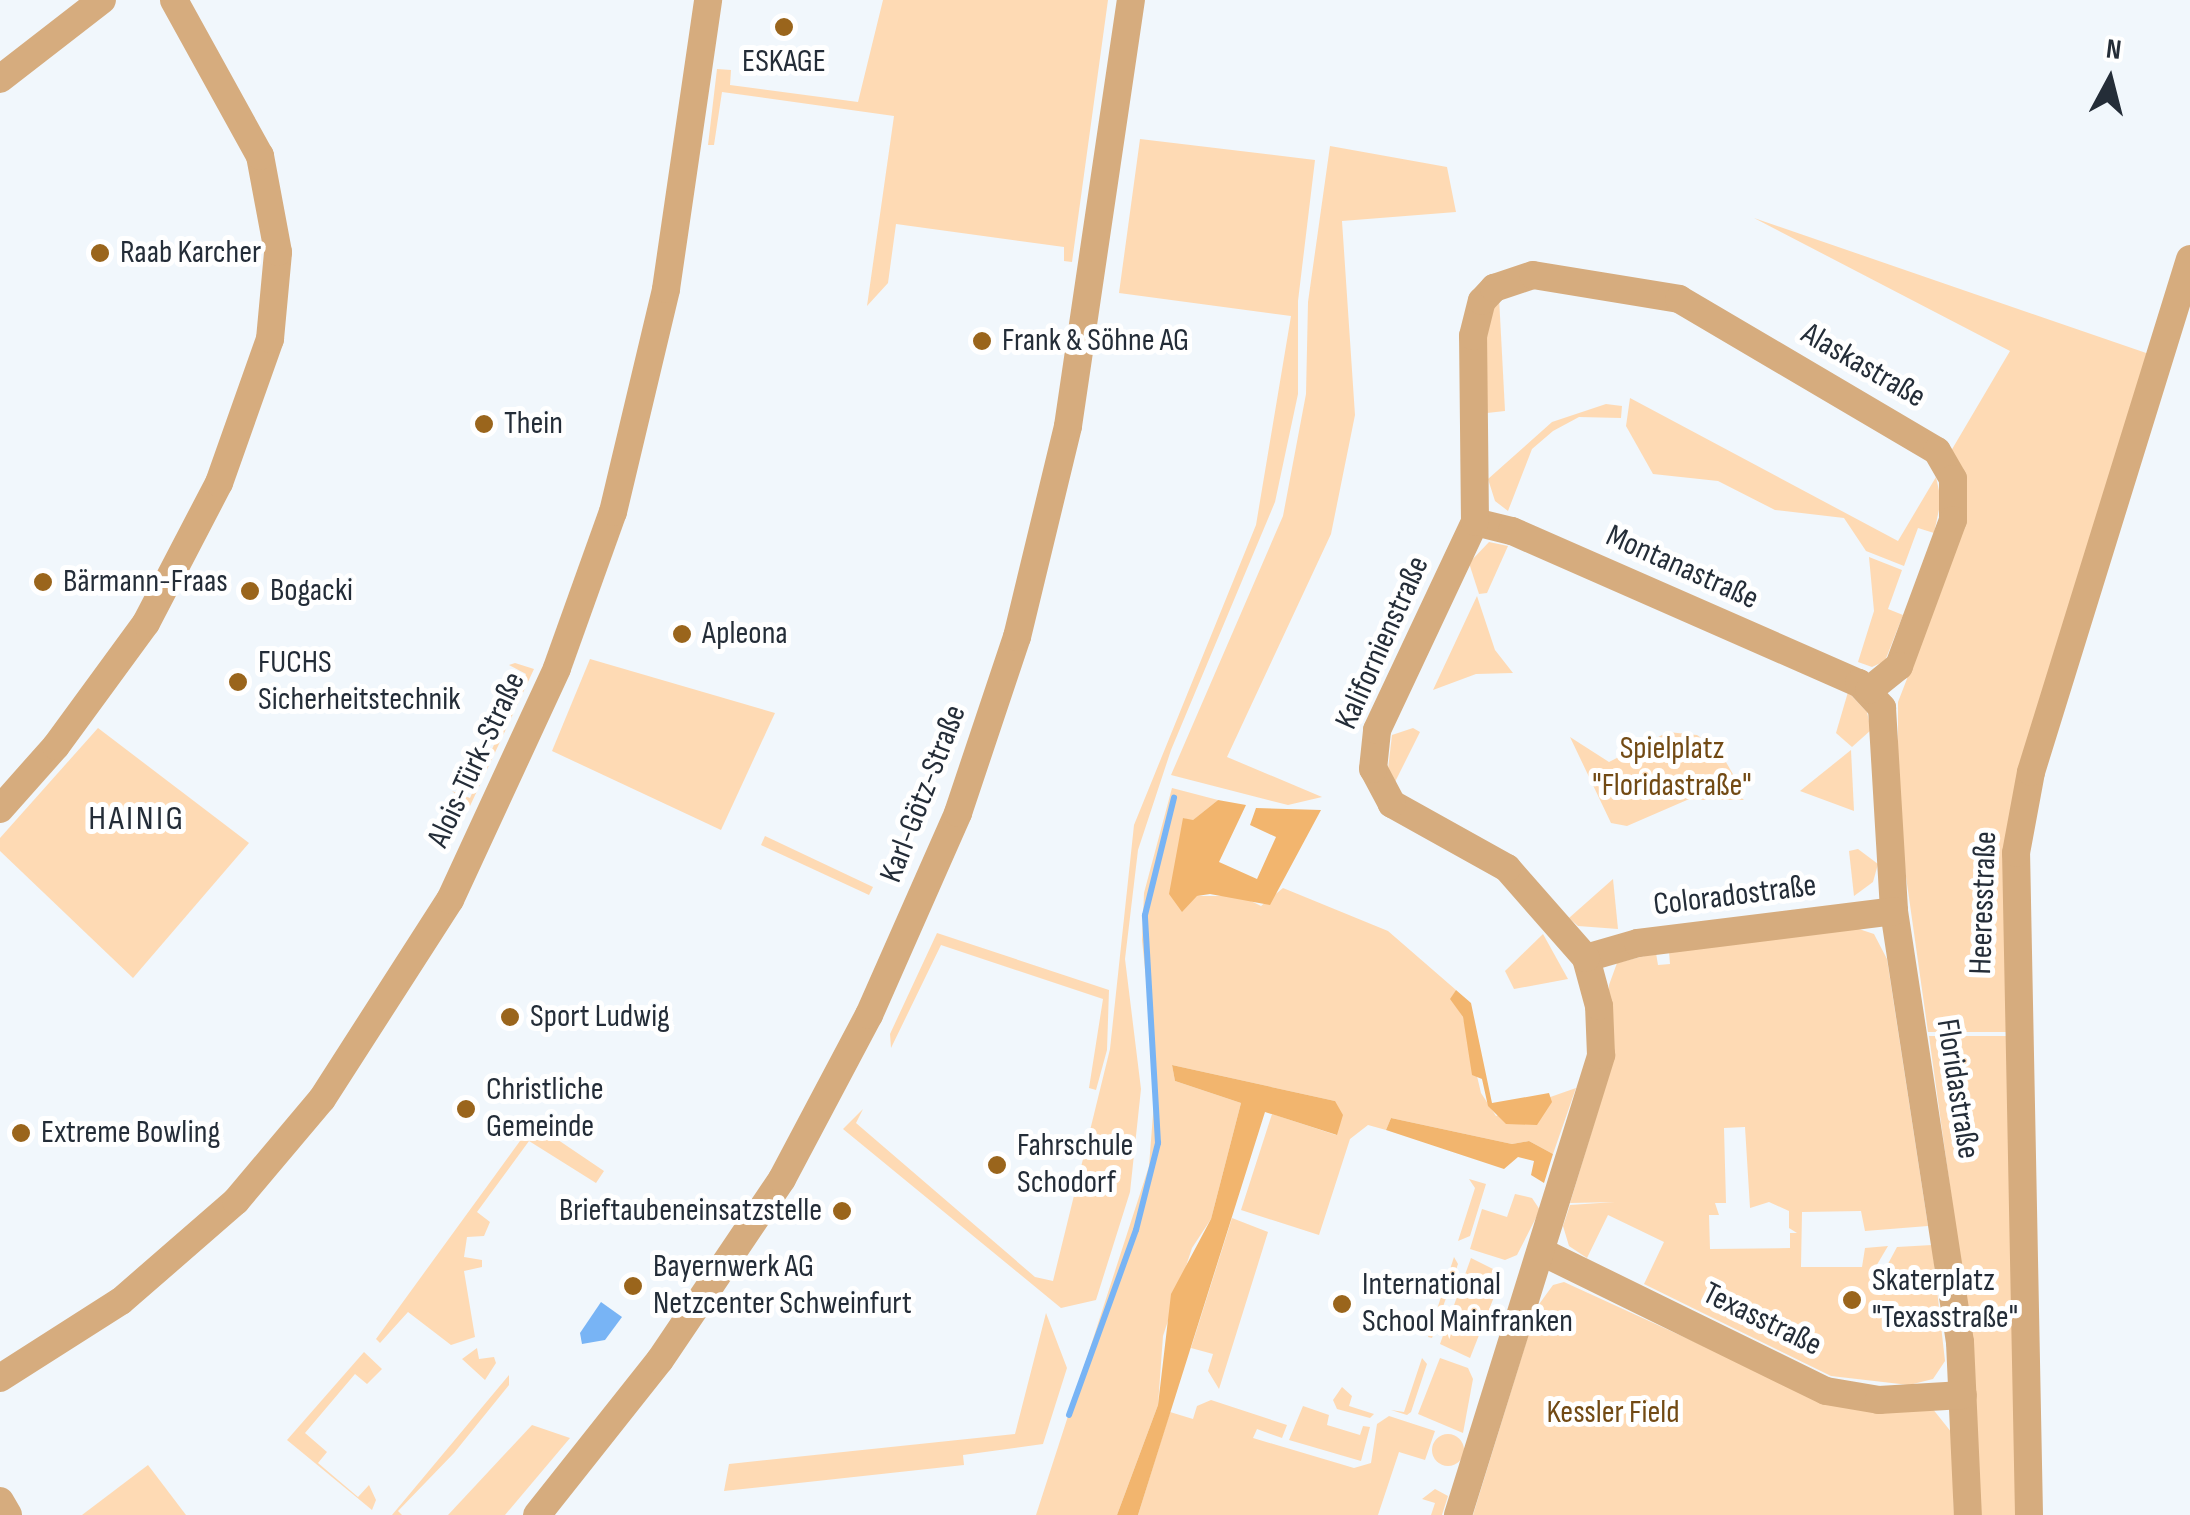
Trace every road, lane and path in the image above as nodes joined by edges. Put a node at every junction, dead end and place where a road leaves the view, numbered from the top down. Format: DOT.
graph roads {
  1 [pos="102,0"];
  2 [pos="174,0"];
  3 [pos="708,0"];
  4 [pos="1131,0"];
  5 [pos="0,79"];
  6 [pos="2190,259"];
  7 [pos="1500,285"];
  8 [pos="1475,522"];
  9 [pos="1864,686"];
  10 [pos="0,809"];
  11 [pos="1894,911"];
  12 [pos="1586,958"];
  13 [pos="1542,1252"];
  14 [pos="0,1378"];
  15 [pos="1963,1395"];
  16 [pos="0,1501"];
  17 [pos="8,1515"];
  18 [pos="537,1515"];
  19 [pos="1458,1515"];
  20 [pos="1968,1515"];
  21 [pos="2029,1515"];
  1 -- 5 [label="street"];
  2 -- 10 [label="street"];
  3 -- 14 [label="street, Alois-Türk-Straße"];
  4 -- 18 [label="street, Karl-Götz-Straße"];
  6 -- 21 [label="street, Heeresstraße"];
  7 -- 8 [label="street, Kalifornienstraße"];
  7 -- 9 [label="street, Alaskastraße"];
  8 -- 9 [label="street, Montanastraße"];
  8 -- 12 [label="street, Kalifornienstraße"];
  9 -- 11 [label="street, Floridastraße"];
  11 -- 12 [label="street, Coloradostraße"];
  11 -- 15 [label="street, Floridastraße"];
  12 -- 13 [label="street, Kalifornienstraße"];
  13 -- 15 [label="street, Texasstraße"];
  13 -- 19 [label="street, Kalifornienstraße"];
  15 -- 20 [label="street, Floridastraße"];
  16 -- 17 [label="street"];
}
